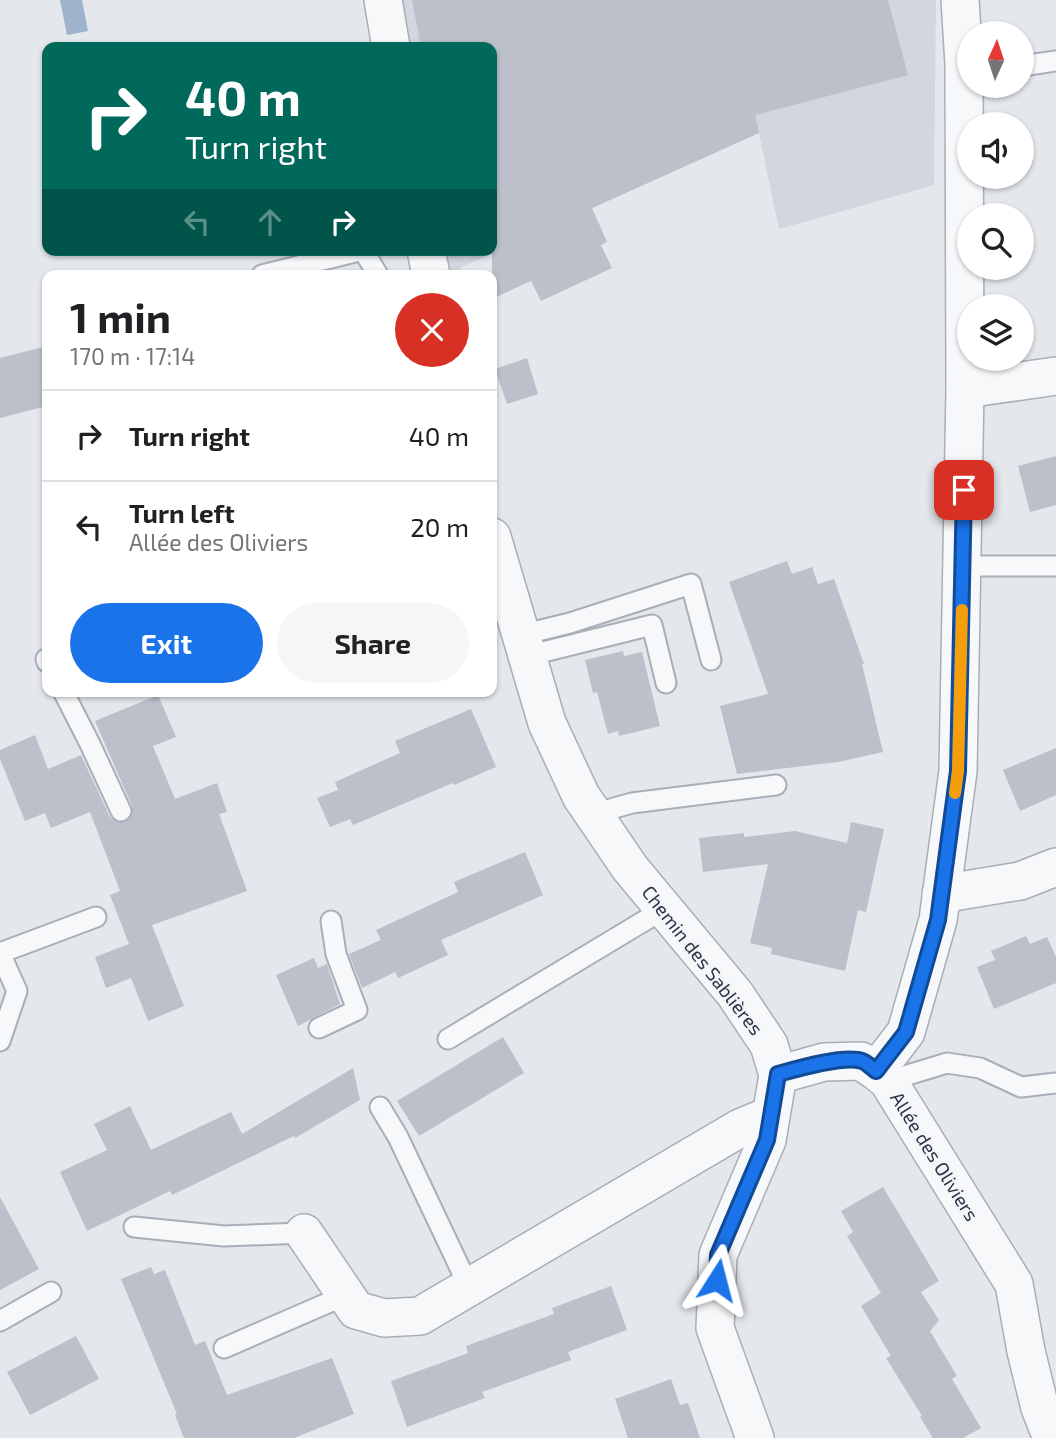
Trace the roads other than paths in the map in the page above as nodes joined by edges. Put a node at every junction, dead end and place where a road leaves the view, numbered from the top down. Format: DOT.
graph roads {
  1 [pos="383,0"];
  2 [pos="960,0"];
  3 [pos="962,21"];
  4 [pos="390,42"];
  5 [pos="1056,61"];
  6 [pos="1034,64"];
  7 [pos="967,98"];
  8 [pos="339,256"];
  9 [pos="282,270"];
  10 [pos="1056,376"];
  11 [pos="965,389"];
  12 [pos="497,554"];
  13 [pos="962,566"];
  14 [pos="1056,566"];
  15 [pos="524,645"];
  16 [pos="711,660"];
  17 [pos="666,682"];
  18 [pos="65,697"];
  19 [pos="776,785"];
  20 [pos="121,811"];
  21 [pos="593,814"];
  22 [pos="1056,867"];
  23 [pos="941,894"];
  24 [pos="664,909"];
  25 [pos="96,917"];
  26 [pos="331,920"];
  27 [pos="0,953"];
  28 [pos="319,1028"];
  29 [pos="448,1040"];
  30 [pos="0,1041"];
  31 [pos="778,1074"];
  32 [pos="882,1076"];
  33 [pos="1056,1083"];
  34 [pos="380,1107"];
  35 [pos="771,1115"];
  36 [pos="135,1227"];
  37 [pos="304,1233"];
  38 [pos="470,1287"];
  39 [pos="51,1292"];
  40 [pos="346,1295"];
  41 [pos="0,1321"];
  42 [pos="224,1348"];
  43 [pos="755,1438"];
  44 [pos="1052,1438"];
  1 -- 4 [label="street"];
  2 -- 3 [label="street"];
  5 -- 6 [label="lane"];
  7 -- 11 [label="street"];
  8 -- 9 [label="lane"];
  10 -- 11 [label="street"];
  11 -- 13 [label="street"];
  12 -- 15 [label="street, Chemin des Sablières"];
  13 -- 14 [label="lane"];
  13 -- 23 [label="street"];
  15 -- 16 [label="lane"];
  15 -- 17 [label="lane"];
  15 -- 21 [label="street, Chemin des Sablières"];
  18 -- 20 [label="lane"];
  19 -- 21 [label="lane"];
  21 -- 24 [label="street, Chemin des Sablières"];
  22 -- 23 [label="street"];
  23 -- 32 [label="street"];
  24 -- 29 [label="lane"];
  24 -- 31 [label="street, Chemin des Sablières"];
  25 -- 27 [label="lane"];
  26 -- 28 [label="lane"];
  27 -- 30 [label="lane"];
  31 -- 32 [label="street"];
  31 -- 35 [label="street, Chemin des Sablières"];
  32 -- 33 [label="lane"];
  32 -- 44 [label="street, Allée des Oliviers"];
  34 -- 38 [label="lane"];
  35 -- 38 [label="street"];
  35 -- 43 [label="street, Chemin des Sablières"];
  36 -- 37 [label="lane"];
  37 -- 40 [label="street"];
  38 -- 40 [label="street"];
  39 -- 41 [label="lane"];
  40 -- 42 [label="lane"];
}
